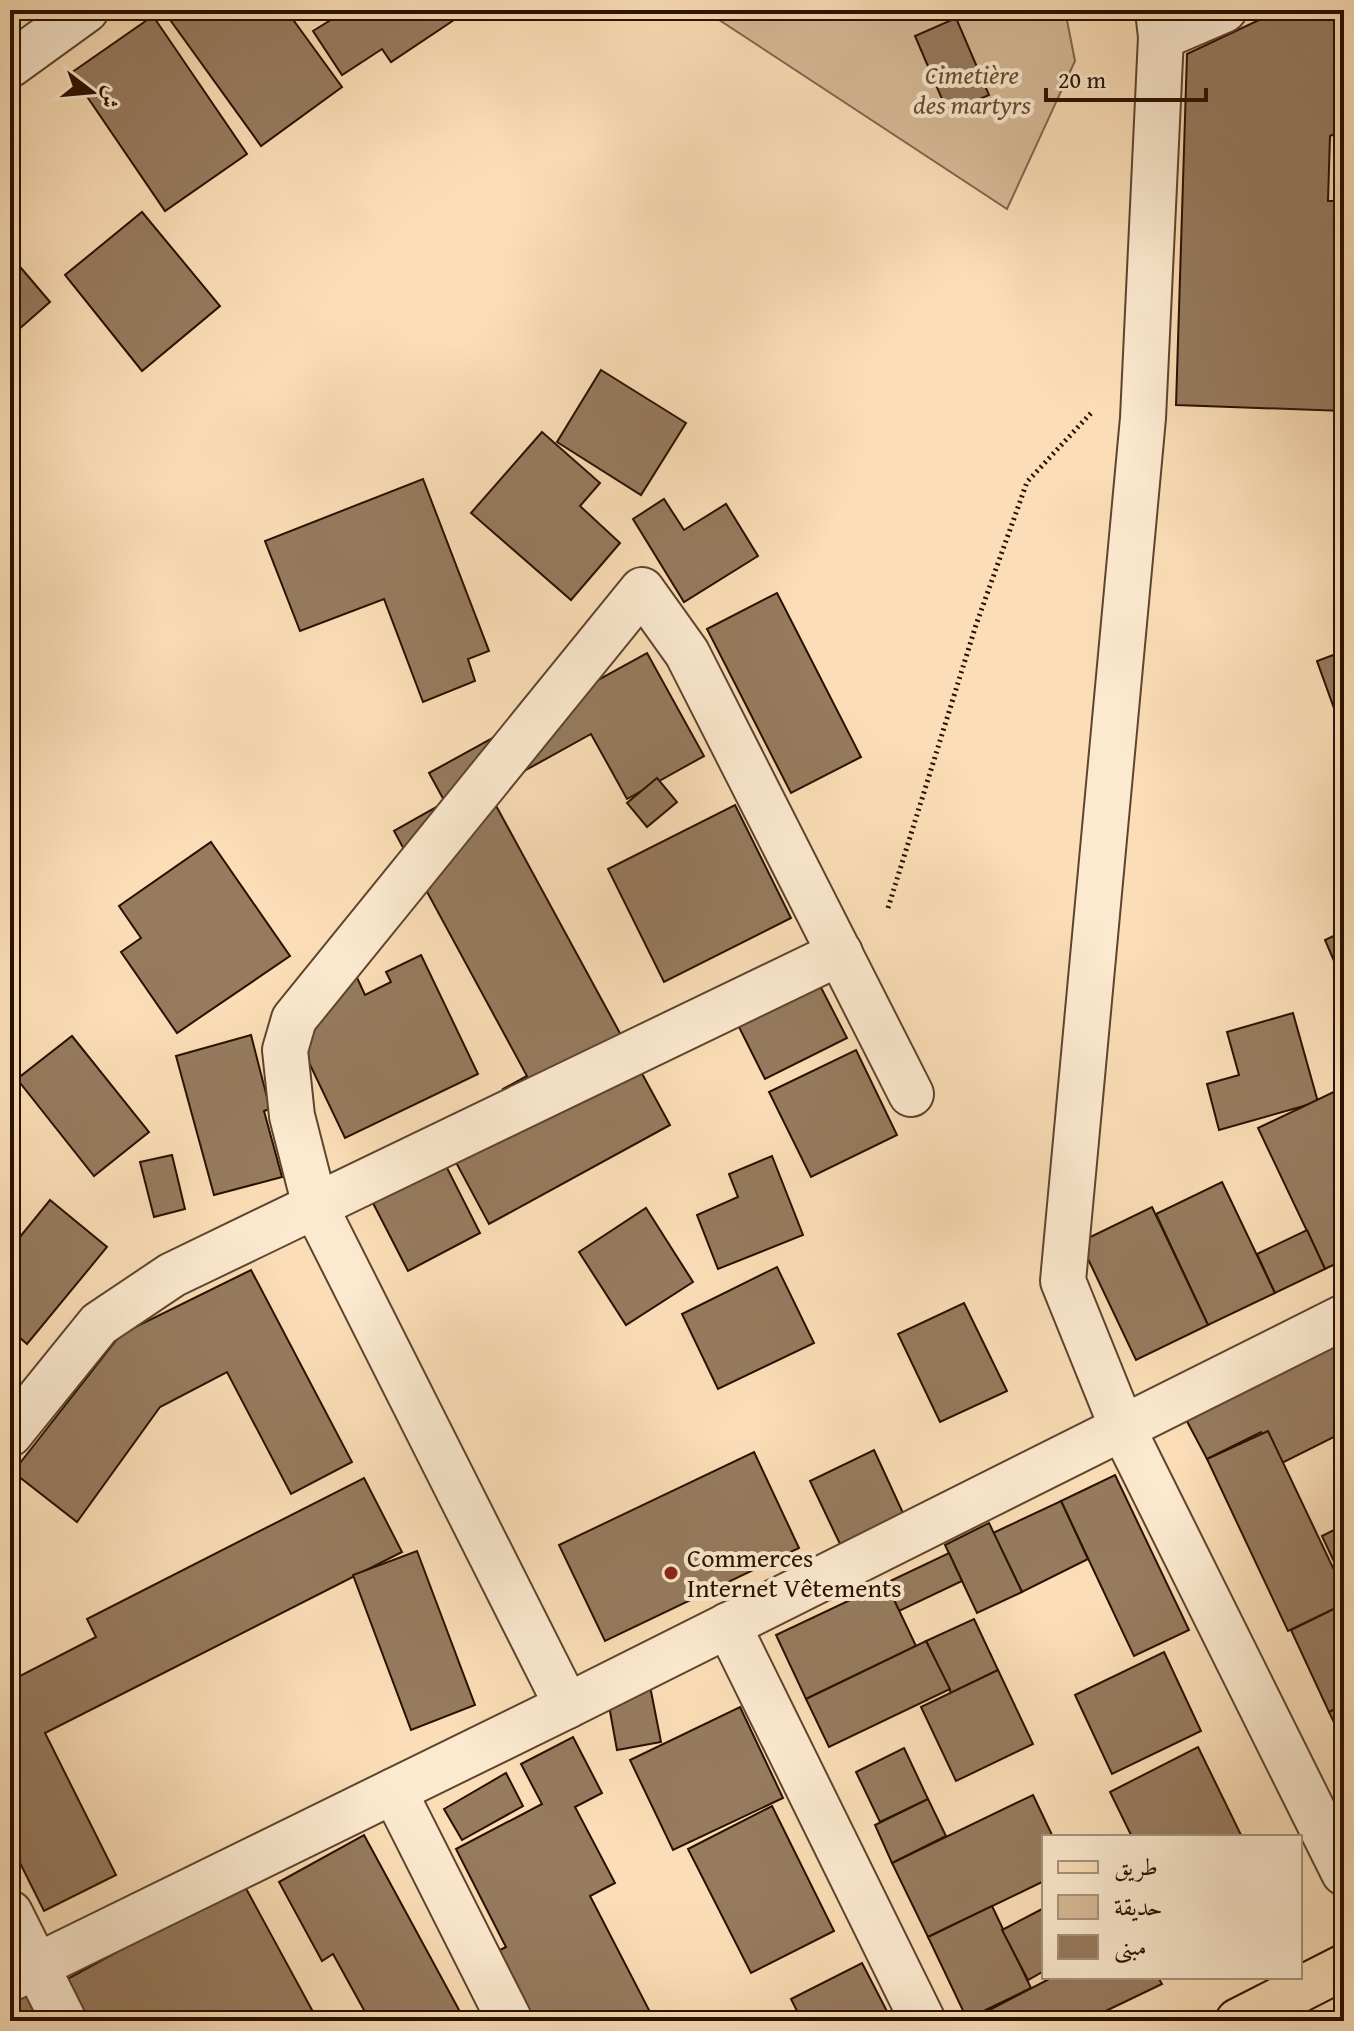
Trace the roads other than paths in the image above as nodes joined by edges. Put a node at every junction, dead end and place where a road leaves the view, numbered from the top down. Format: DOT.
graph roads {
  1 [pos="86,10"];
  2 [pos="1224,10"];
  3 [pos="1159,24"];
  4 [pos="10,65"];
  5 [pos="840,953"];
  6 [pos="911,1094"];
  7 [pos="315,1206"];
  8 [pos="1344,1317"];
  9 [pos="1122,1427"];
  10 [pos="10,1434"];
  11 [pos="728,1625"];
  12 [pos="567,1706"];
  13 [pos="394,1791"];
  14 [pos="1344,1873"];
  15 [pos="10,1913"];
  16 [pos="1344,1967"];
  17 [pos="23,1972"];
  18 [pos="64,2021"];
  19 [pos="510,2021"];
  20 [pos="923,2021"];
  21 [pos="1238,2021"];
  1 -- 4 [label="street"];
  2 -- 3 [label="street"];
  3 -- 9 [label="street"];
  5 -- 6 [label="street"];
  5 -- 7 [label="street"];
  5 -- 7 [label="street"];
  7 -- 10 [label="street"];
  7 -- 12 [label="street"];
  8 -- 9 [label="street"];
  9 -- 11 [label="street"];
  9 -- 14 [label="street"];
  11 -- 12 [label="street"];
  11 -- 20 [label="street"];
  12 -- 13 [label="street"];
  13 -- 17 [label="street"];
  13 -- 19 [label="street"];
  15 -- 17 [label="street"];
  16 -- 21 [label="main road"];
  17 -- 18 [label="street"];
}
